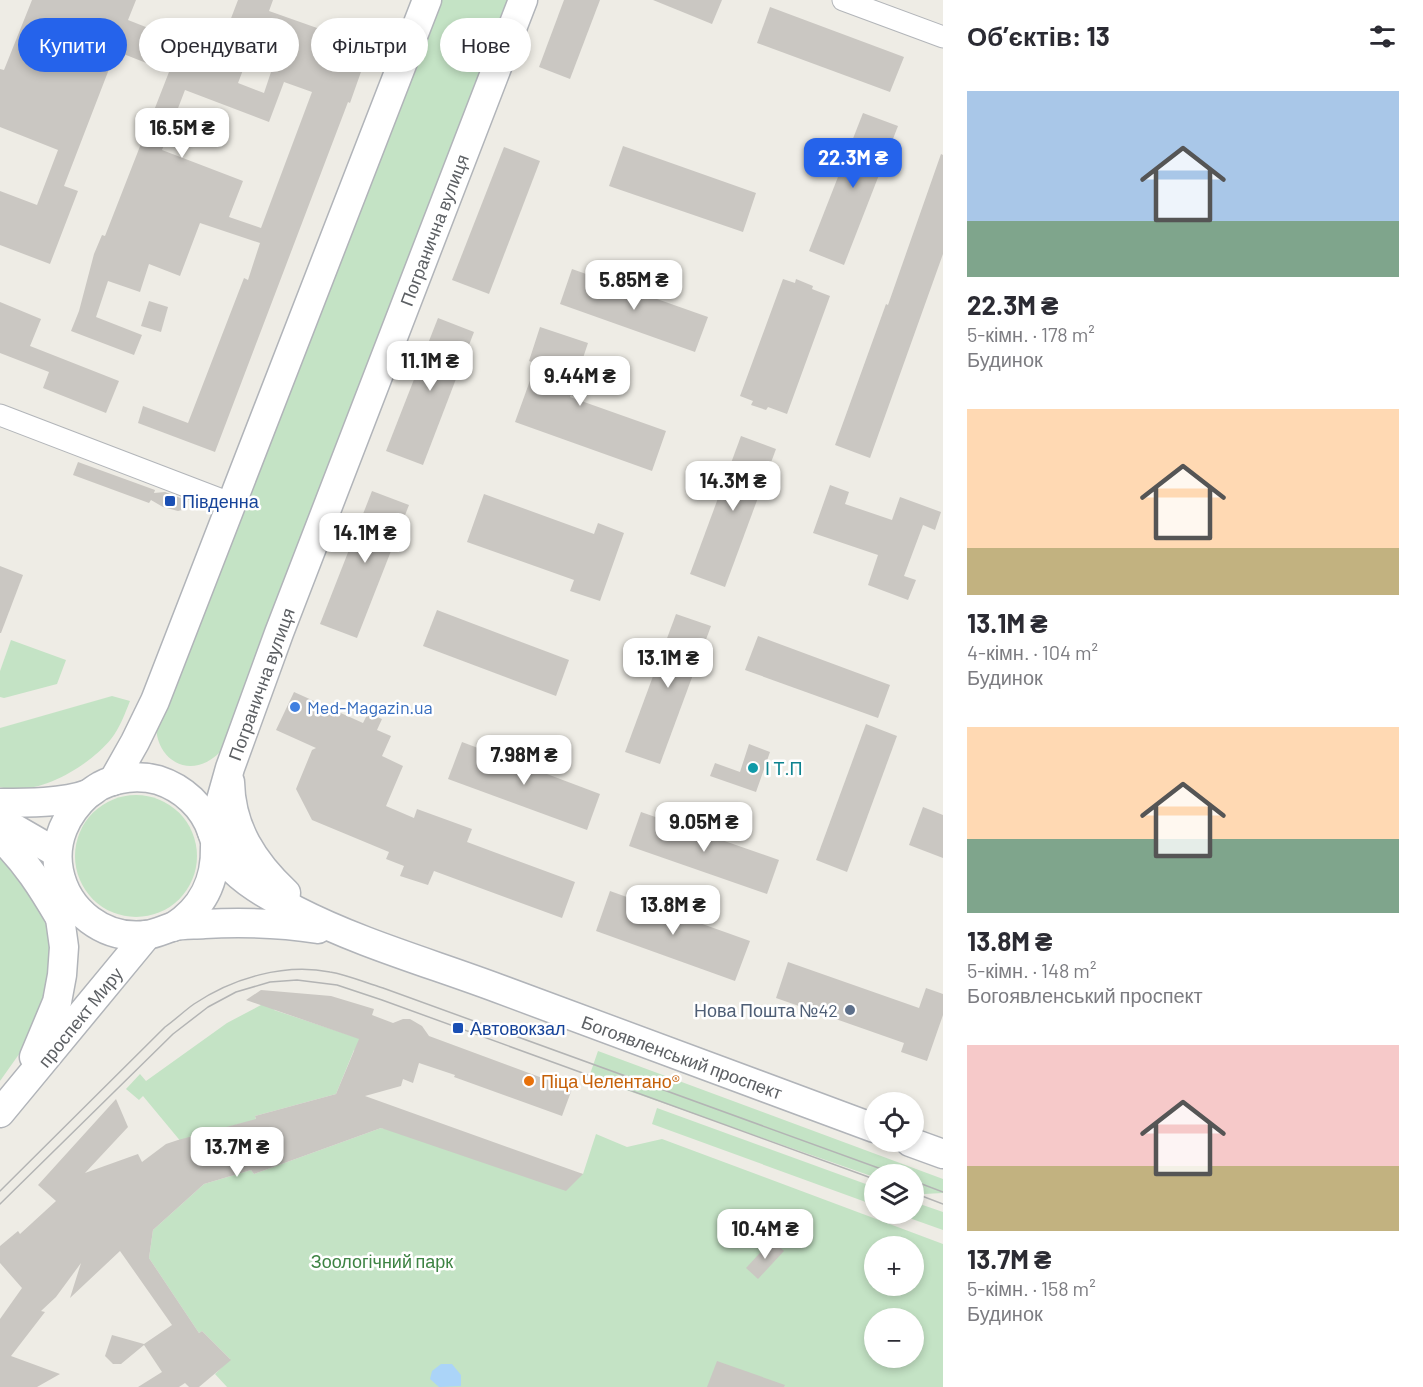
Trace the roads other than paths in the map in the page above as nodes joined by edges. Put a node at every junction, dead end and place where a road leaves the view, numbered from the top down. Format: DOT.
graph roads {
  1 [pos="427,0"];
  2 [pos="523,0"];
  3 [pos="843,0"];
  4 [pos="943,36"];
  5 [pos="0,415"];
  6 [pos="230,503"];
  7 [pos="230,768"];
  8 [pos="100,787"];
  9 [pos="0,803"];
  10 [pos="0,820"];
  11 [pos="0,837"];
  12 [pos="213,839"];
  13 [pos="59,867"];
  14 [pos="60,918"];
  15 [pos="160,931"];
  16 [pos="343,931"];
  17 [pos="6,1106"];
  18 [pos="864,1124"];
  19 [pos="924,1147"];
  20 [pos="943,1154"];
  1 -- 6 [label="main road"];
  2 -- 7 [label="main road, Погранична вулиця"];
  3 -- 4 [label="street"];
  5 -- 6 [label="street"];
  6 -- 8 [label="main road"];
  7 -- 12 [label="main road, Погранична вулиця"];
  7 -- 16 [label="main road"];
  8 -- 9 [label="main road, Богоявленський проспект"];
  8 -- 12 [label="main road, Богоявленський проспект"];
  8 -- 13 [label="main road"];
  10 -- 13 [label="main road"];
  11 -- 14 [label="main road"];
  12 -- 15 [label="main road"];
  12 -- 16 [label="main road, Богоявленський проспект"];
  13 -- 14 [label="main road, проспект Миру"];
  13 -- 15 [label="main road, Богоявленський проспект"];
  14 -- 17 [label="main road, проспект Миру"];
  15 -- 16 [label="main road, Богоявленський проспект"];
  15 -- 17 [label="main road, проспект Миру"];
  16 -- 18 [label="main road, Богоявленський проспект"];
  19 -- 20 [label="main road"];
}
